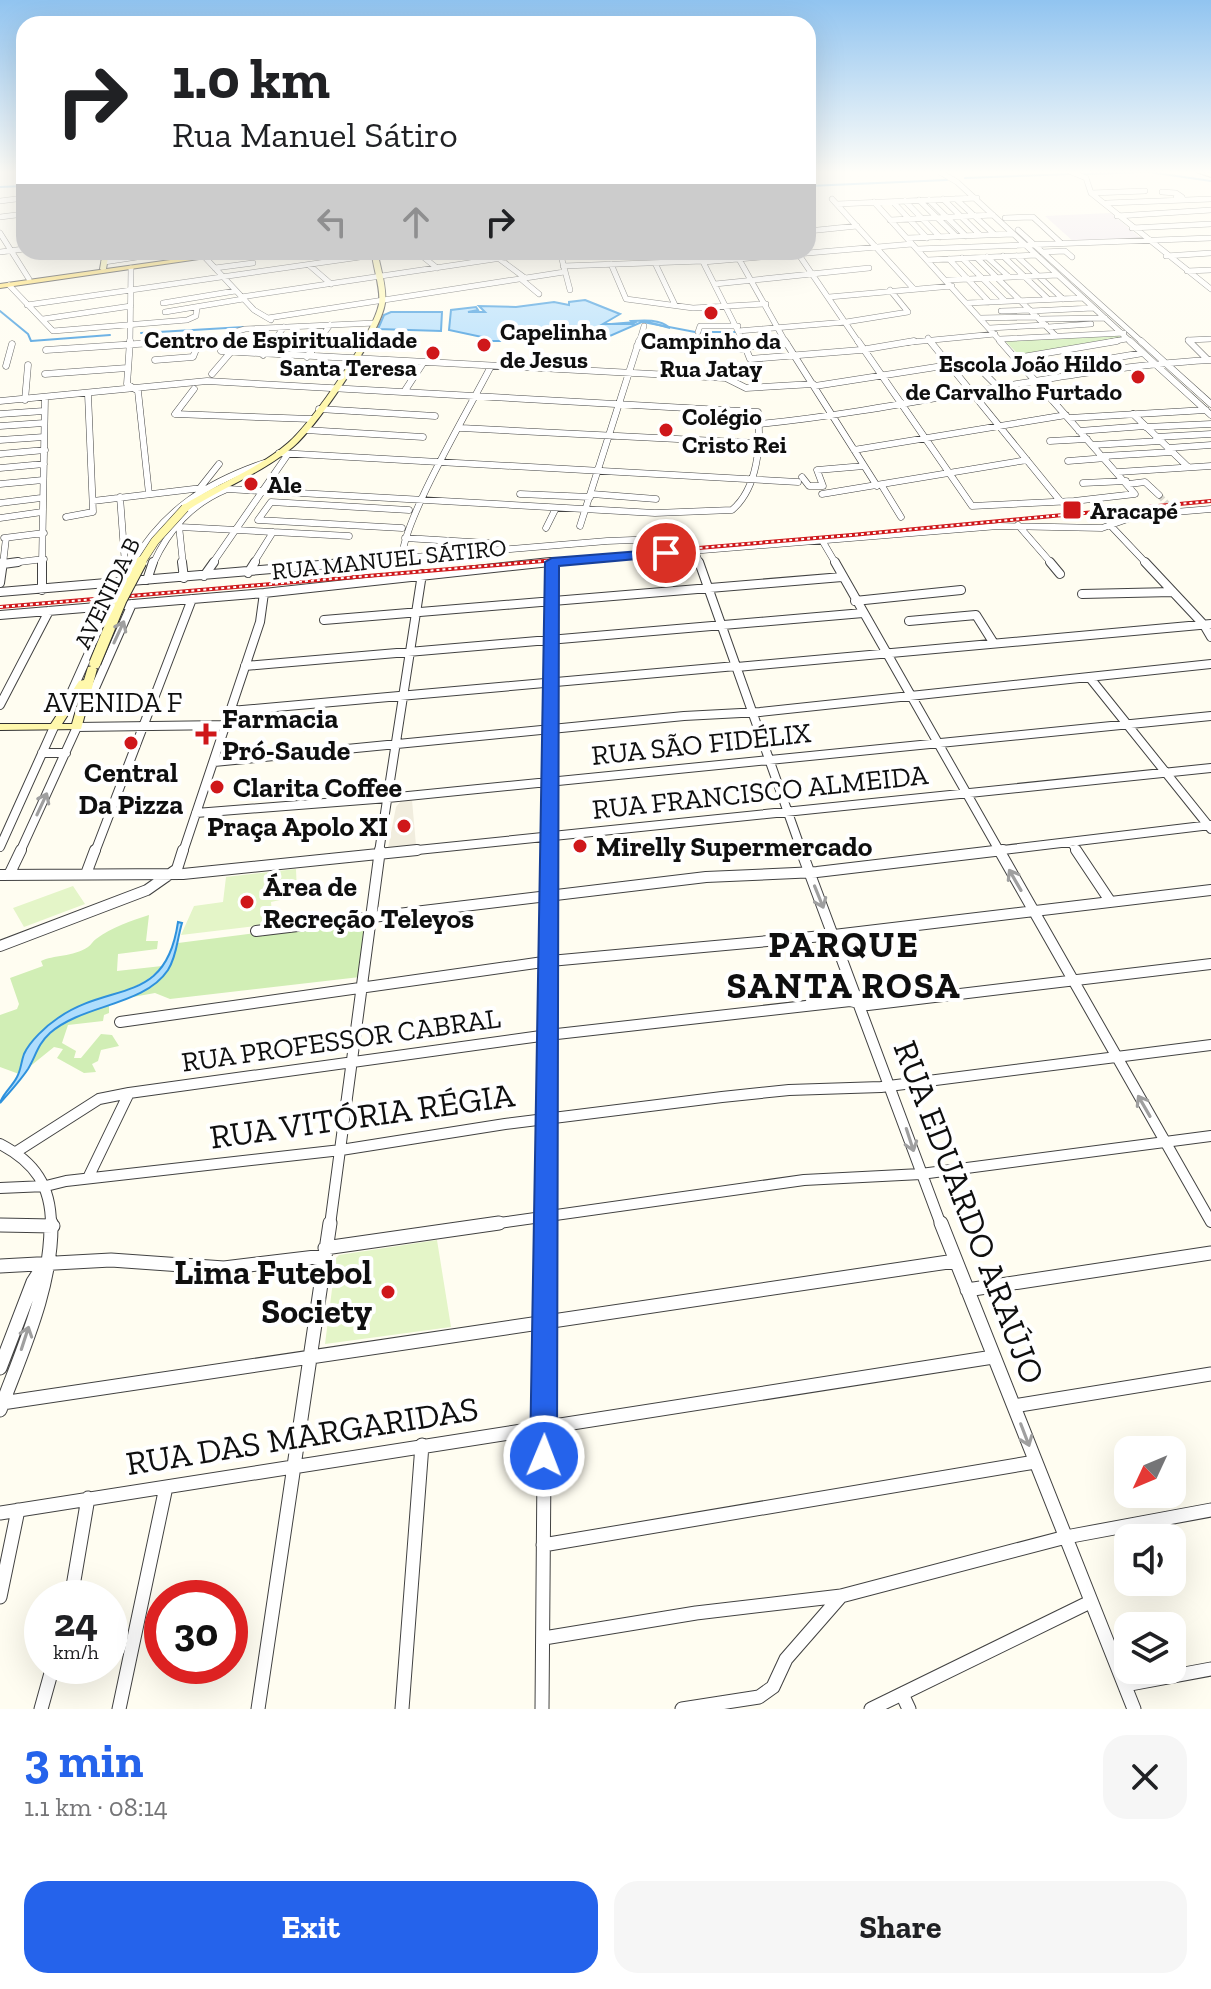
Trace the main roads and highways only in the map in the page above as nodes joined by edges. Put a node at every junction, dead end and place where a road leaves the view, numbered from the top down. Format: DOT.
graph roads {
  1 [pos="132,260"];
  2 [pos="171,260"];
  3 [pos="3,285"];
  1 -- 3 [label="main road"];
  2 -- 3 [label="main road"];
}
